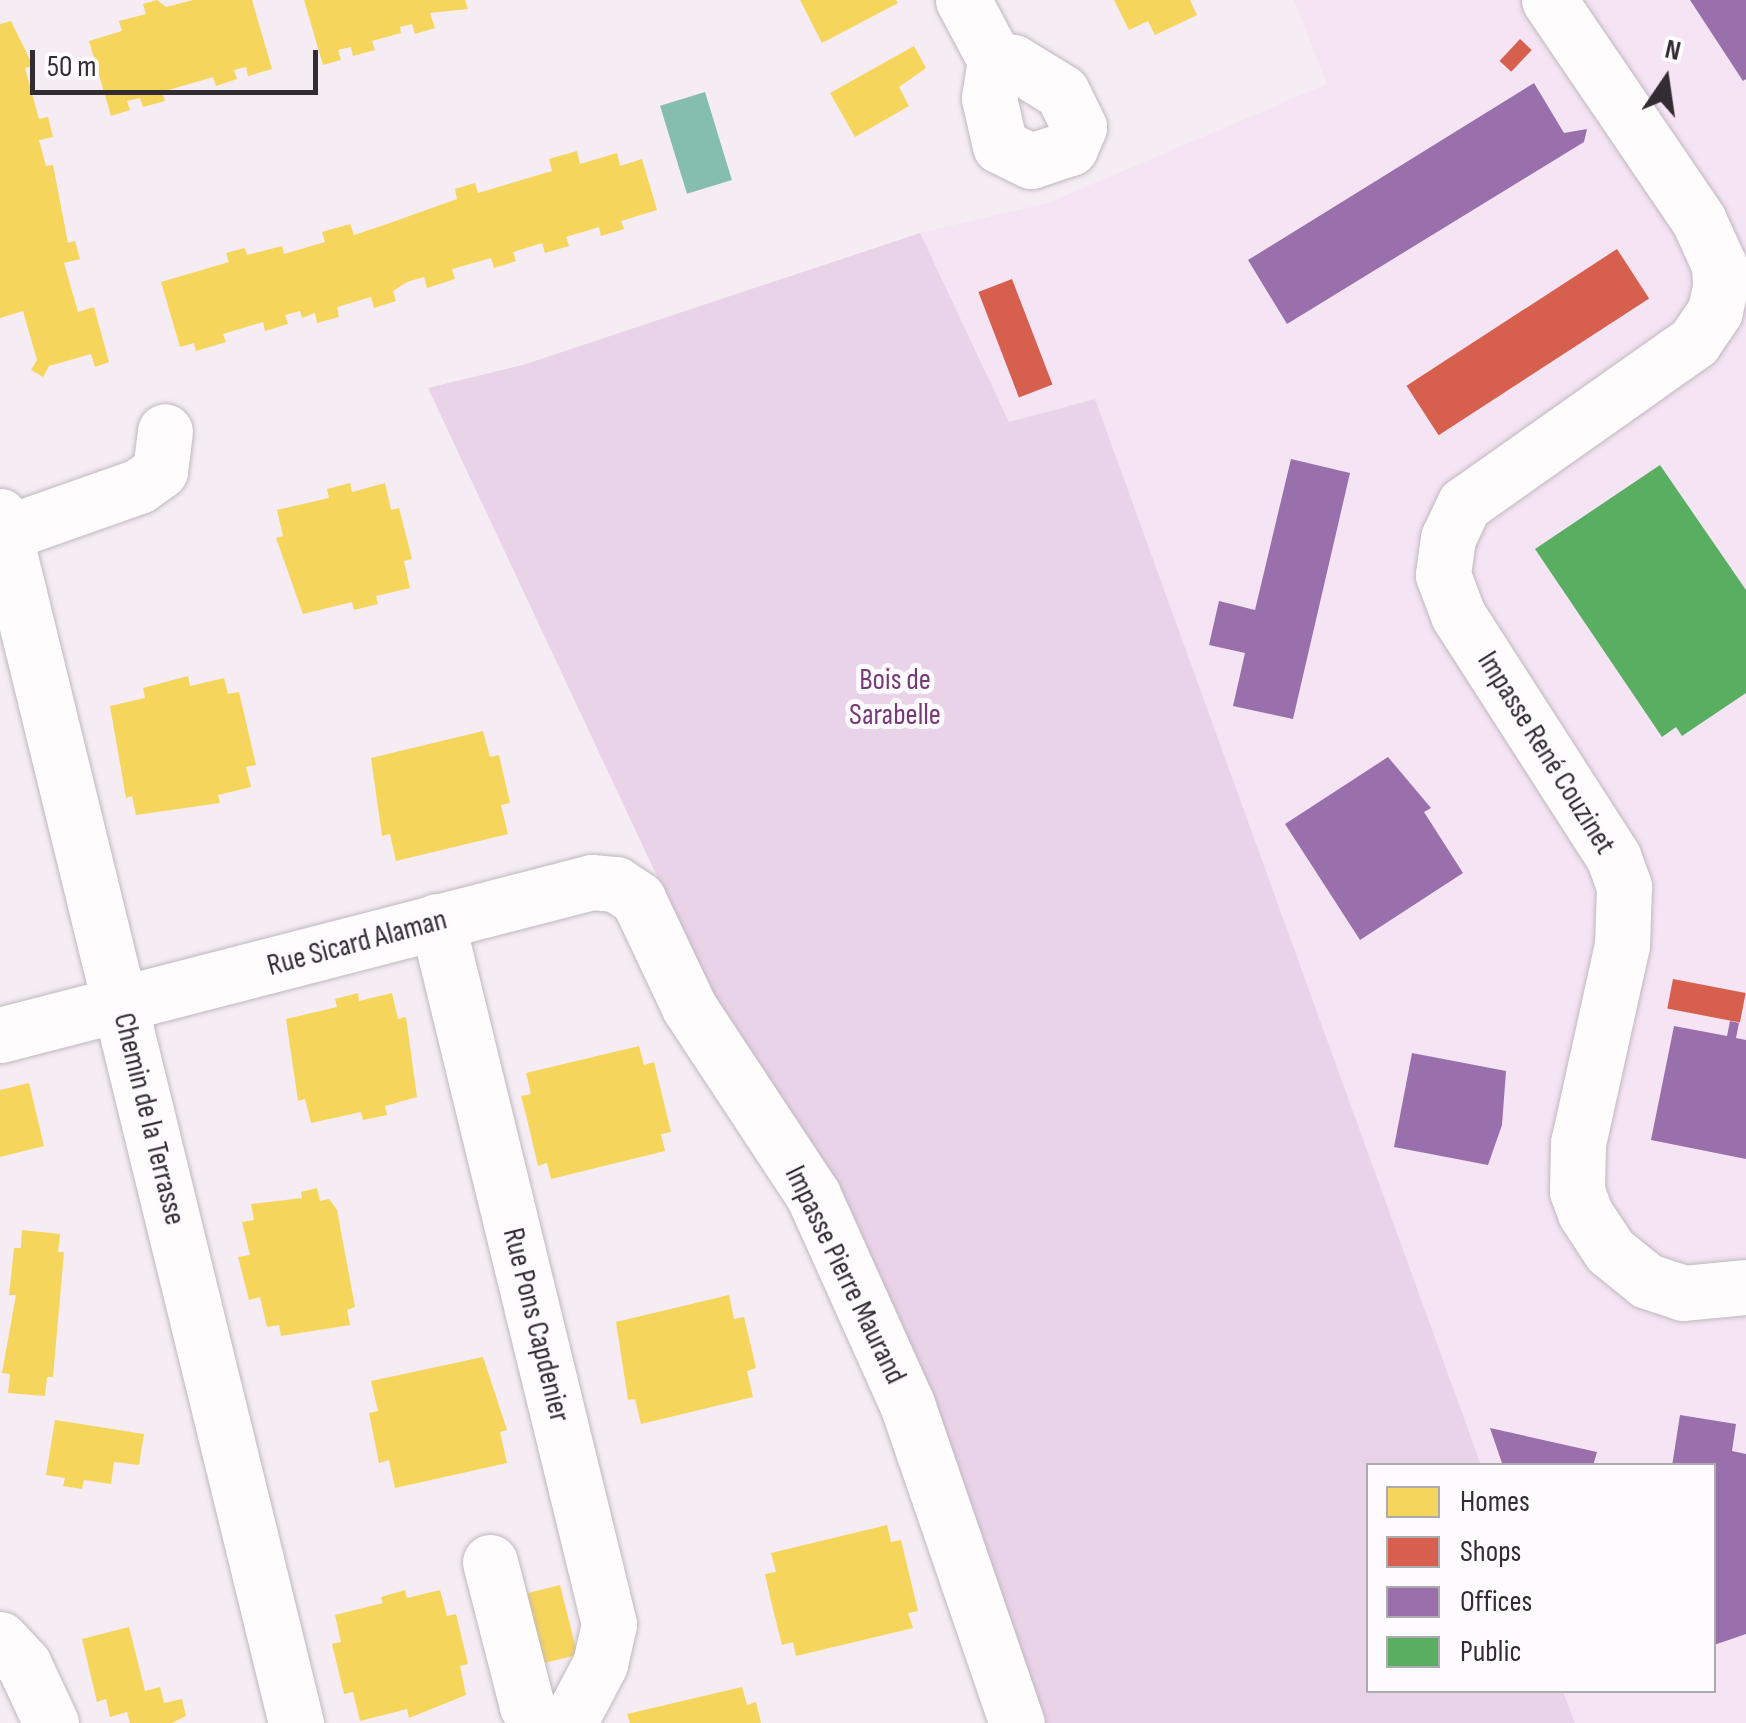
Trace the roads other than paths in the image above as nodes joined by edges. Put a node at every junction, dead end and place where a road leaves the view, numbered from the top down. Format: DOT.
graph roads {
  1 [pos="963,0"];
  2 [pos="1549,0"];
  3 [pos="995,60"];
  4 [pos="1699,221"];
  5 [pos="1746,256"];
  6 [pos="1720,343"];
  7 [pos="165,432"];
  8 [pos="2,528"];
  9 [pos="0,642"];
  10 [pos="592,882"];
  11 [pos="437,921"];
  12 [pos="106,1010"];
  13 [pos="0,1035"];
  14 [pos="1746,1287"];
  15 [pos="490,1562"];
  16 [pos="0,1640"];
  17 [pos="51,1723"];
  18 [pos="265,1723"];
  19 [pos="296,1723"];
  20 [pos="538,1723"];
  21 [pos="570,1723"];
  22 [pos="1017,1723"];
  1 -- 3 [label="street"];
  2 -- 4 [label="street, Impasse René Couzinet"];
  4 -- 5 [label="street, Impasse René Couzinet"];
  4 -- 6 [label="street, Impasse René Couzinet"];
  6 -- 14 [label="street, Impasse René Couzinet"];
  7 -- 8 [label="street"];
  8 -- 12 [label="street, Chemin de la Terrasse"];
  9 -- 12 [label="street, Chemin de la Terrasse"];
  10 -- 11 [label="street, Rue Sicard Alaman"];
  10 -- 22 [label="street, Impasse Pierre Maurand"];
  11 -- 12 [label="street, Rue Sicard Alaman"];
  11 -- 21 [label="street, Rue Pons Capdenier"];
  12 -- 13 [label="street, Rue Sicard Alaman"];
  12 -- 18 [label="street, Chemin de la Terrasse"];
  12 -- 19 [label="street, Chemin de la Terrasse"];
  15 -- 20 [label="street"];
  16 -- 17 [label="street"];
}
